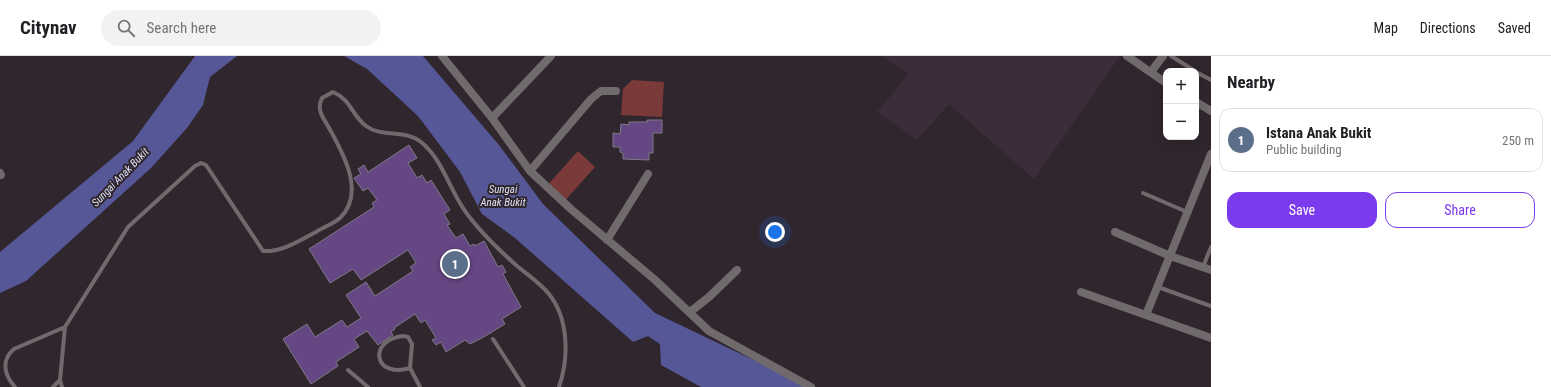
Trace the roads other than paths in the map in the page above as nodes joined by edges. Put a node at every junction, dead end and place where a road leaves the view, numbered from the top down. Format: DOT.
graph roads {
  1 [pos="442,56"];
  2 [pos="551,56"];
  3 [pos="1126,56"];
  4 [pos="1163,56"];
  5 [pos="1171,56"];
  6 [pos="1190,68"];
  7 [pos="1151,72"];
  8 [pos="1199,73"];
  9 [pos="1211,80"];
  10 [pos="1163,81"];
  11 [pos="616,91"];
  12 [pos="1199,104"];
  13 [pos="1211,111"];
  14 [pos="492,118"];
  15 [pos="1211,154"];
  16 [pos="530,171"];
  17 [pos="648,174"];
  18 [pos="1207,174"];
  19 [pos="1143,192"];
  20 [pos="1187,212"];
  21 [pos="1115,232"];
  22 [pos="606,240"];
  23 [pos="1211,247"];
  24 [pos="1170,256"];
  25 [pos="1207,269"];
  26 [pos="737,270"];
  27 [pos="1158,287"];
  28 [pos="1081,292"];
  29 [pos="1211,306"];
  30 [pos="690,312"];
  31 [pos="1146,315"];
  32 [pos="66,327"];
  33 [pos="1211,338"];
  34 [pos="493,339"];
  35 [pos="410,368"];
  36 [pos="348,370"];
  37 [pos="60,380"];
  38 [pos="15,387"];
  39 [pos="53,387"];
  40 [pos="62,387"];
  41 [pos="368,387"];
  42 [pos="420,387"];
  43 [pos="524,387"];
  44 [pos="558,387"];
  45 [pos="811,387"];
  1 -- 14 [label="street"];
  2 -- 14 [label="street"];
  3 -- 7 [label="street"];
  4 -- 7 [label="street"];
  5 -- 6 [label="lane"];
  7 -- 10 [label="street"];
  8 -- 9 [label="lane"];
  11 -- 16 [label="street"];
  12 -- 13 [label="street"];
  14 -- 16 [label="street"];
  15 -- 18 [label="street"];
  16 -- 22 [label="street"];
  17 -- 22 [label="street"];
  18 -- 20 [label="street"];
  19 -- 20 [label="lane"];
  20 -- 24 [label="street"];
  21 -- 24 [label="street"];
  22 -- 30 [label="street"];
  23 -- 25 [label="lane"];
  24 -- 25 [label="street"];
  24 -- 27 [label="street"];
  26 -- 30 [label="street"];
  27 -- 29 [label="lane"];
  27 -- 31 [label="street"];
  28 -- 31 [label="street"];
  30 -- 45 [label="street"];
  31 -- 33 [label="street"];
  32 -- 37 [label="lane"];
  32 -- 38 [label="lane"];
  32 -- 44 [label="lane"];
  34 -- 43 [label="lane"];
  35 -- 35 [label="lane"];
  35 -- 42 [label="lane"];
  36 -- 41 [label="lane"];
  37 -- 39 [label="lane"];
  37 -- 40 [label="lane"];
}
